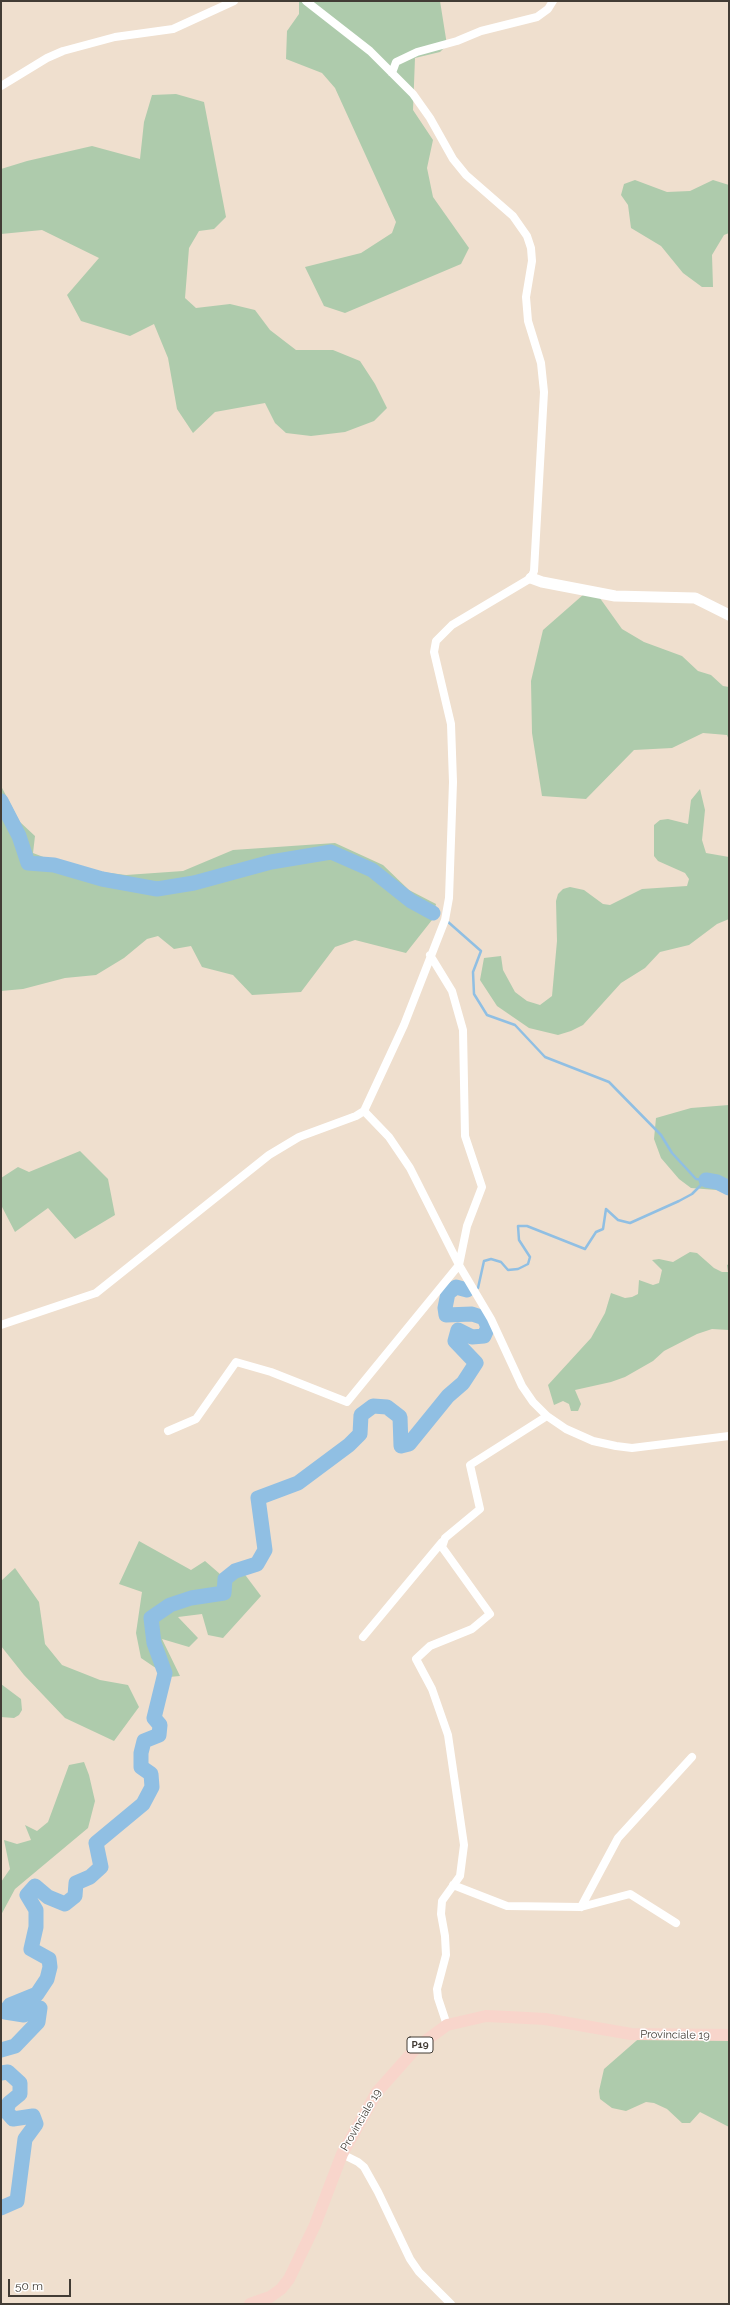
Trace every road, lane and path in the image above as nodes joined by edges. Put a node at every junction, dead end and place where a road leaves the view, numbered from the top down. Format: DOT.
graph roads {
  1 [pos="234,1"];
  2 [pos="306,1"];
  3 [pos="553,1"];
  4 [pos="392,73"];
  5 [pos="1,86"];
  6 [pos="531,578"];
  7 [pos="729,615"];
  8 [pos="430,955"];
  9 [pos="364,1111"];
  10 [pos="459,1265"];
  11 [pos="1,1324"];
  12 [pos="547,1416"];
  13 [pos="168,1431"];
  14 [pos="729,1436"];
  15 [pos="442,1542"];
  16 [pos="363,1637"];
  17 [pos="692,1757"];
  18 [pos="453,1885"];
  19 [pos="581,1907"];
  20 [pos="676,1923"];
  21 [pos="447,2024"];
  22 [pos="729,2035"];
  23 [pos="342,2154"];
  24 [pos="250,2304"];
  25 [pos="451,2304"];
  1 -- 5 [label="street"];
  2 -- 4 [label="street"];
  3 -- 4 [label="street"];
  4 -- 6 [label="street"];
  6 -- 7 [label="street"];
  6 -- 8 [label="street"];
  8 -- 9 [label="street"];
  8 -- 10 [label="street"];
  9 -- 10 [label="street"];
  9 -- 11 [label="street"];
  10 -- 12 [label="street"];
  10 -- 13 [label="street"];
  12 -- 14 [label="street"];
  12 -- 15 [label="street"];
  15 -- 16 [label="street"];
  15 -- 18 [label="street"];
  17 -- 19 [label="street"];
  18 -- 19 [label="street"];
  18 -- 21 [label="street"];
  19 -- 20 [label="street"];
  21 -- 22 [label="main road, Provinciale 19 / P19"];
  21 -- 23 [label="main road, Provinciale 19 / P19"];
  23 -- 24 [label="main road, Provinciale 19 / P19"];
  23 -- 25 [label="street"];
}
